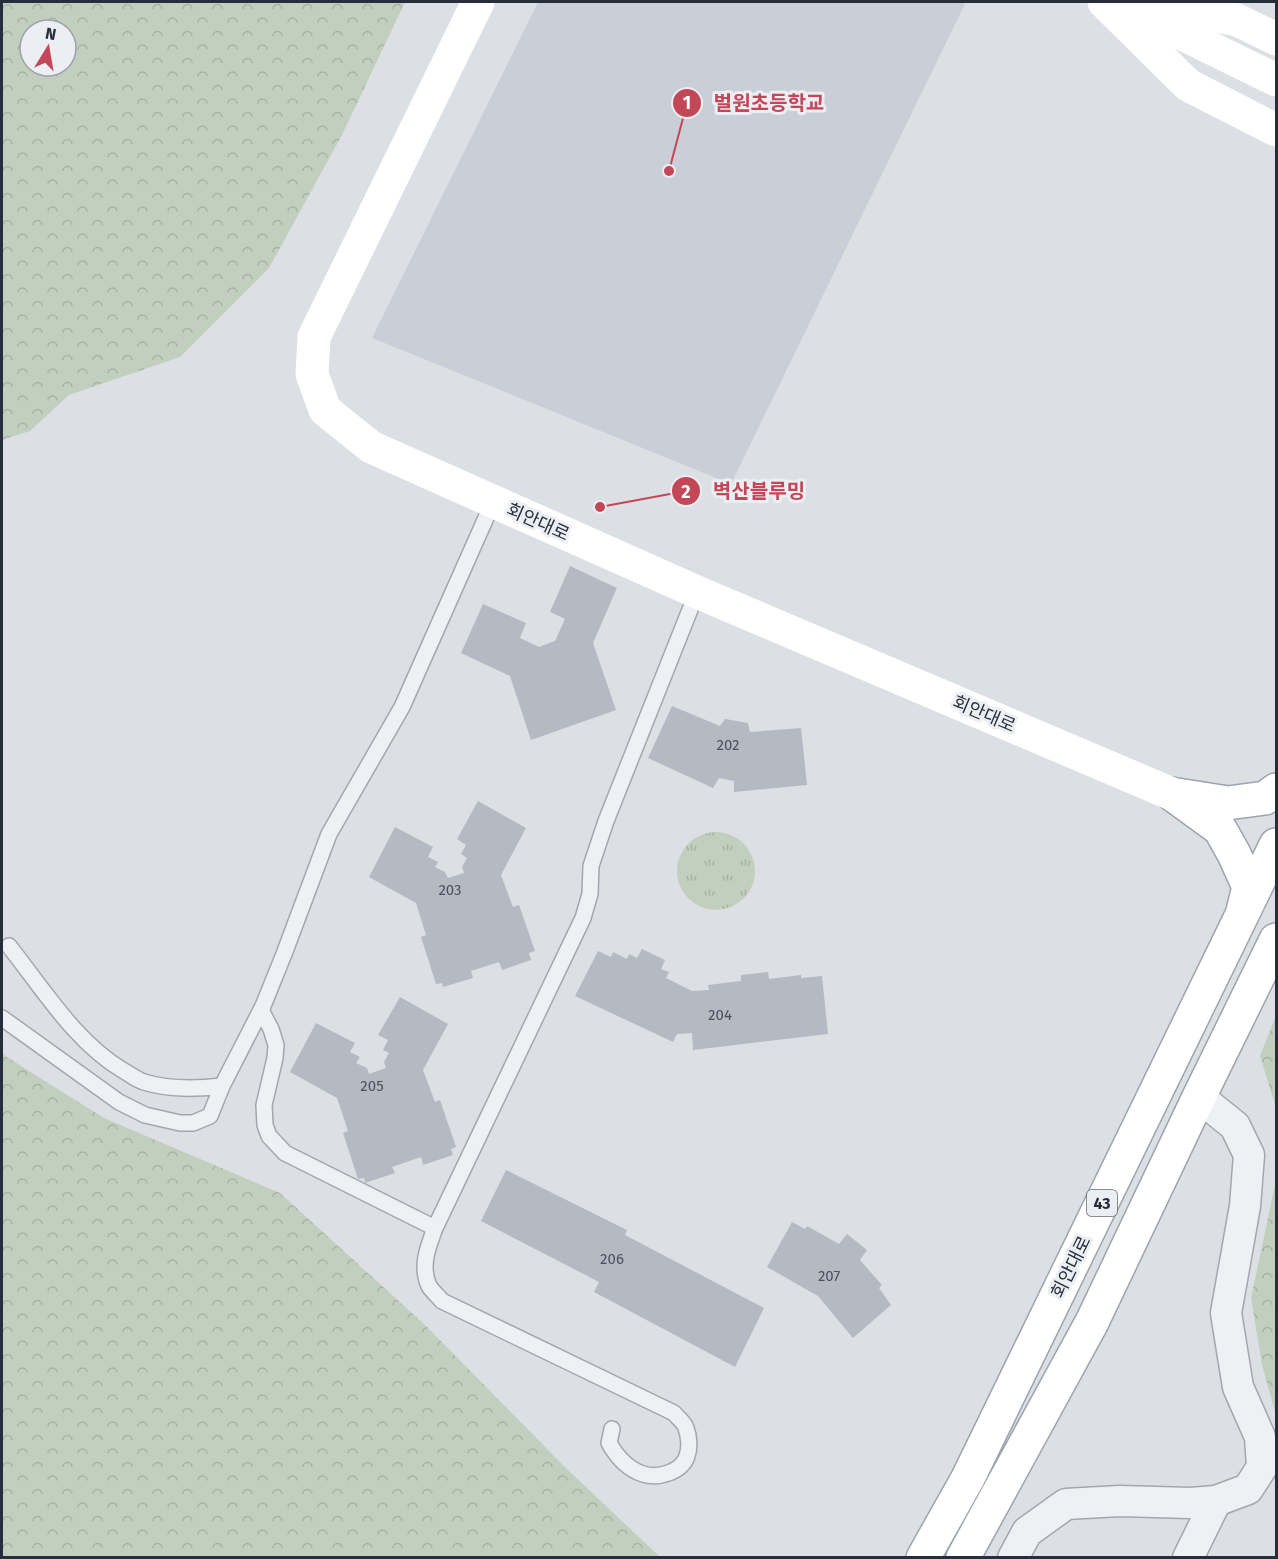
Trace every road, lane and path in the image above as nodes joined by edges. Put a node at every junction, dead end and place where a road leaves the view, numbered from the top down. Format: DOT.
graph roads {
  1 [pos="478,2"];
  2 [pos="1104,2"];
  3 [pos="1117,2"];
  4 [pos="1151,2"];
  5 [pos="1276,39"];
  6 [pos="1276,80"];
  7 [pos="1276,130"];
  8 [pos="493,502"];
  9 [pos="697,592"];
  10 [pos="1276,790"];
  11 [pos="1172,794"];
  12 [pos="1276,845"];
  13 [pos="1242,916"];
  14 [pos="1276,940"];
  15 [pos="9,946"];
  16 [pos="261,1010"];
  17 [pos="2,1018"];
  18 [pos="222,1086"];
  19 [pos="1199,1097"];
  20 [pos="435,1228"];
  21 [pos="612,1429"];
  22 [pos="1216,1502"];
  23 [pos="923,1557"];
  24 [pos="963,1557"];
  25 [pos="1013,1557"];
  26 [pos="1188,1557"];
  1 -- 8 [label="street, 회안대로"];
  2 -- 7 [label="street"];
  3 -- 6 [label="street"];
  4 -- 5 [label="street"];
  8 -- 9 [label="street, 회안대로"];
  8 -- 16 [label="lane"];
  9 -- 11 [label="street, 회안대로"];
  9 -- 20 [label="lane"];
  10 -- 11 [label="street"];
  11 -- 13 [label="street"];
  12 -- 13 [label="street, 회안대로 / 43"];
  13 -- 23 [label="street, 회안대로 / 43"];
  14 -- 19 [label="street, 43"];
  15 -- 18 [label="lane"];
  16 -- 18 [label="lane"];
  16 -- 20 [label="lane"];
  17 -- 18 [label="lane"];
  19 -- 22 [label="street"];
  19 -- 24 [label="street, 43"];
  20 -- 21 [label="lane"];
  22 -- 25 [label="street"];
  22 -- 26 [label="street"];
}
